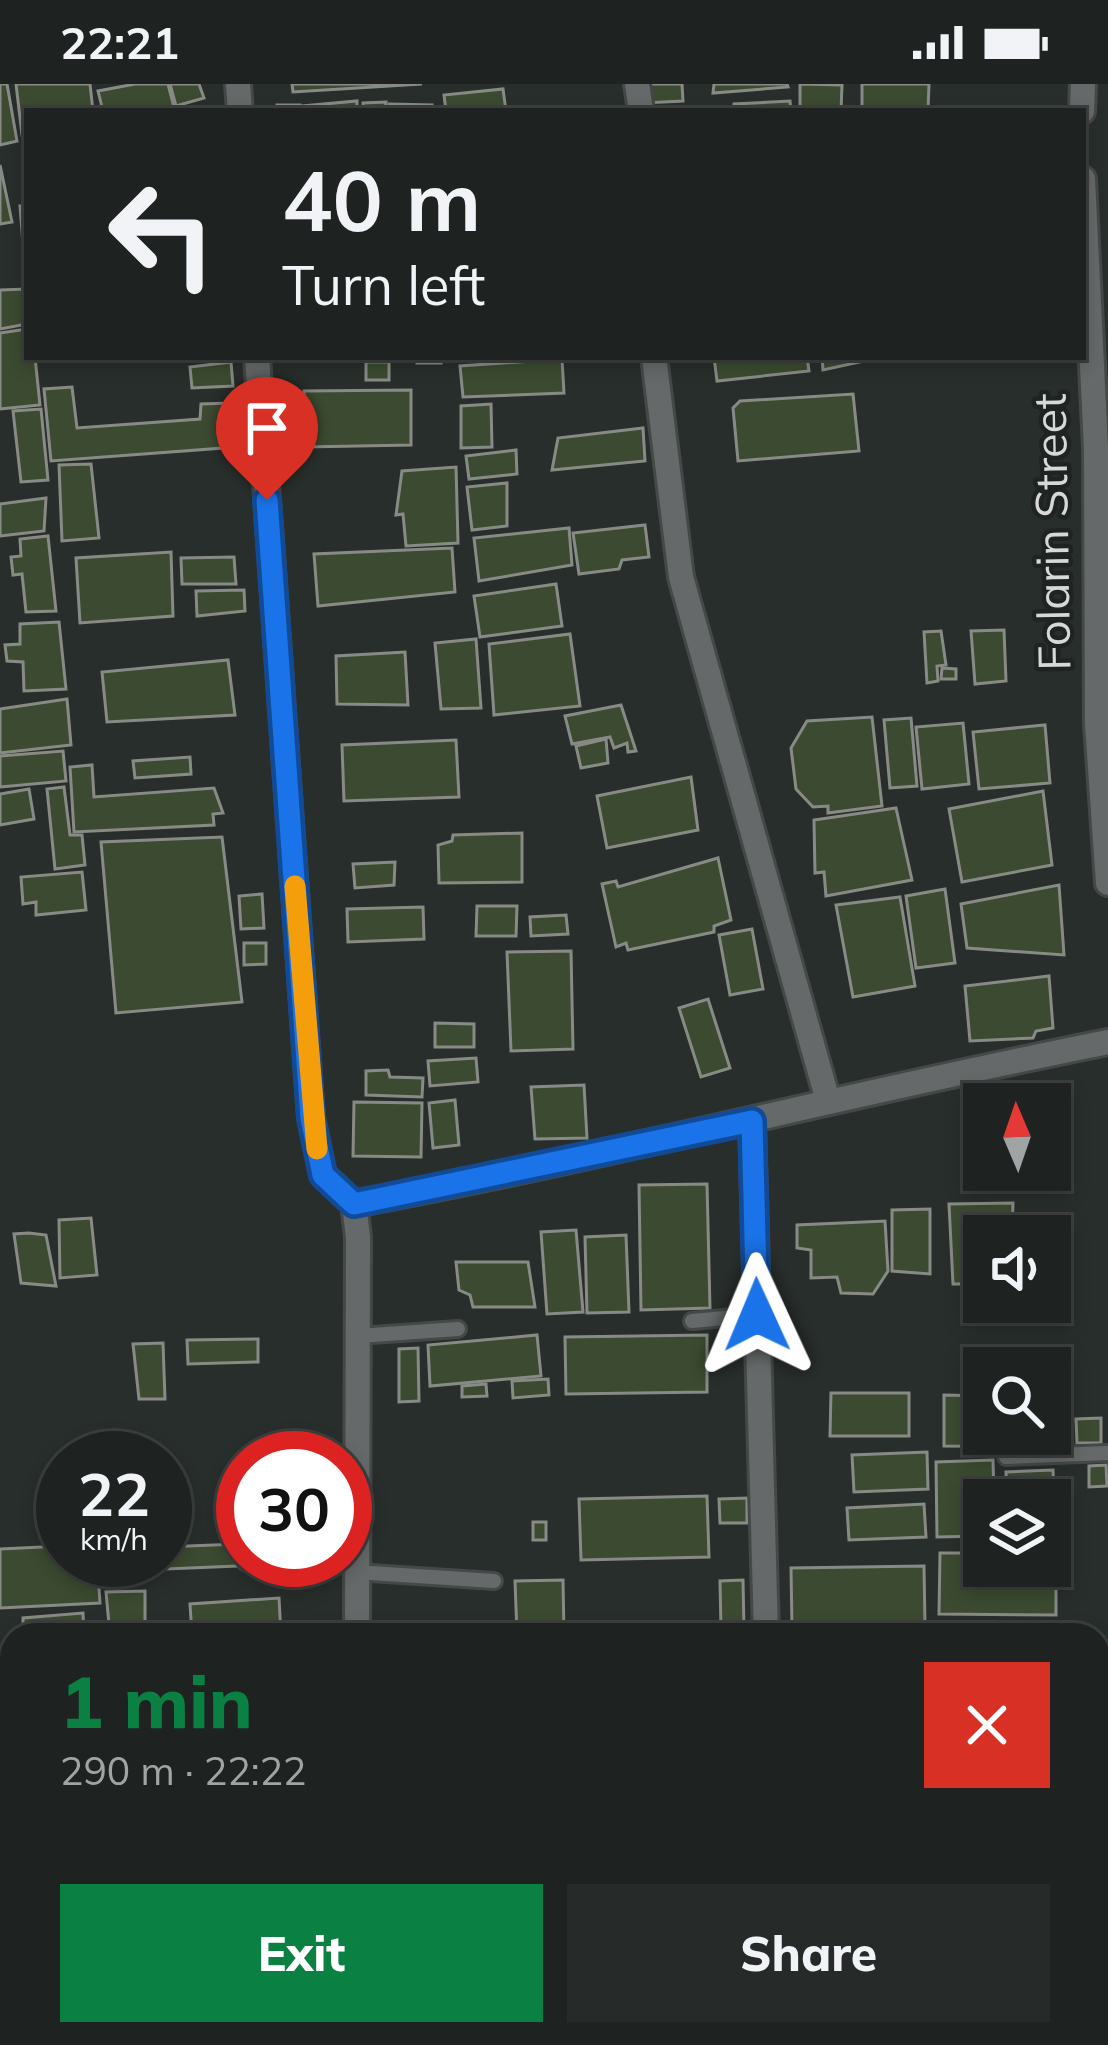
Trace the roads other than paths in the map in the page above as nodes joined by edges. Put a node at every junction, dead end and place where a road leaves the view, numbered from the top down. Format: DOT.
graph roads {
  1 [pos="1086,241"];
  2 [pos="257,360"];
  3 [pos="654,360"];
  4 [pos="1108,883"];
  5 [pos="1108,1042"];
  6 [pos="828,1101"];
  7 [pos="752,1121"];
  8 [pos="354,1204"];
  9 [pos="757,1315"];
  10 [pos="692,1321"];
  11 [pos="458,1329"];
  12 [pos="358,1336"];
  13 [pos="355,1431"];
  14 [pos="1108,1453"];
  15 [pos="1006,1457"];
  16 [pos="372,1563"];
  17 [pos="494,1581"];
  18 [pos="354,1587"];
  19 [pos="356,1623"];
  20 [pos="766,1623"];
  1 -- 4 [label="street, Folarin Street"];
  2 -- 8 [label="street"];
  3 -- 6 [label="street"];
  5 -- 6 [label="street"];
  6 -- 7 [label="street"];
  7 -- 8 [label="street"];
  7 -- 9 [label="street"];
  8 -- 12 [label="street"];
  9 -- 10 [label="lane"];
  9 -- 20 [label="street"];
  11 -- 12 [label="lane"];
  12 -- 13 [label="street"];
  14 -- 15 [label="lane"];
  16 -- 17 [label="lane"];
  18 -- 19 [label="street"];
}
